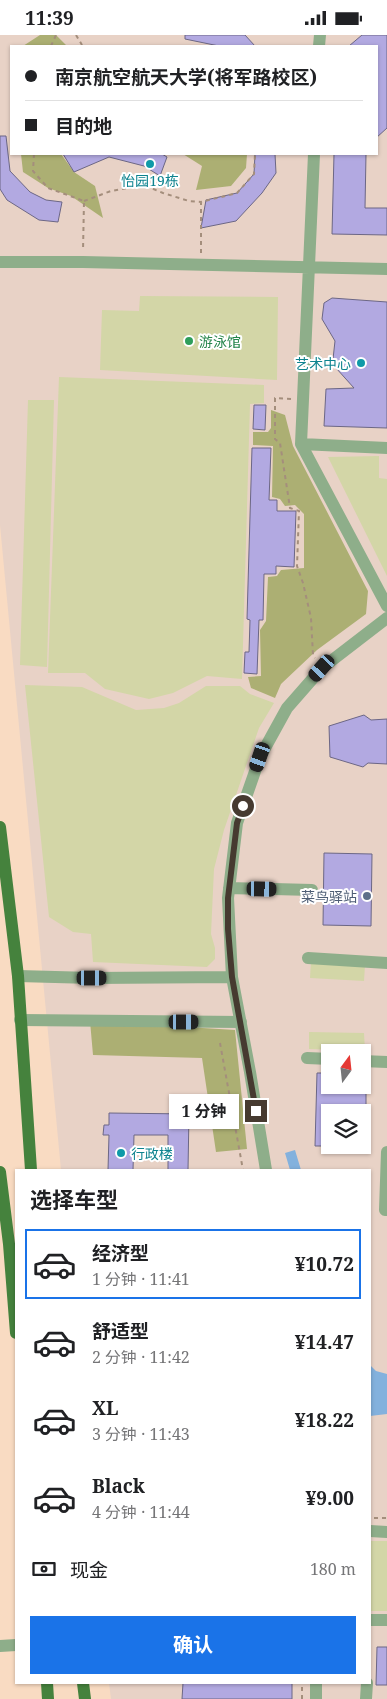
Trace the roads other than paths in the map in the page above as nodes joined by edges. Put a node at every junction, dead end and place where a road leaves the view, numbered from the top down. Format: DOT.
graph roads {
  1 [pos="314,155"];
  2 [pos="0,262"];
  3 [pos="308,268"];
  4 [pos="387,269"];
  5 [pos="301,444"];
  6 [pos="387,448"];
  7 [pos="387,606"];
  8 [pos="387,618"];
  9 [pos="0,827"];
  10 [pos="229,888"];
  11 [pos="312,890"];
  12 [pos="308,958"];
  13 [pos="387,963"];
  14 [pos="18,976"];
  15 [pos="232,977"];
  16 [pos="20,1020"];
  17 [pos="241,1022"];
  18 [pos="307,1058"];
  19 [pos="321,1059"];
  20 [pos="371,1061"];
  21 [pos="387,1062"];
  22 [pos="387,1153"];
  23 [pos="31,1169"];
  24 [pos="266,1169"];
  25 [pos="0,1171"];
  26 [pos="387,1211"];
  27 [pos="4,1245"];
  28 [pos="15,1326"];
  29 [pos="371,1531"];
  30 [pos="387,1532"];
  31 [pos="371,1620"];
  32 [pos="387,1620"];
  33 [pos="0,1645"];
  34 [pos="15,1645"];
  35 [pos="47,1684"];
  36 [pos="83,1684"];
  37 [pos="316,1684"];
  38 [pos="367,1684"];
  39 [pos="48,1699"];
  40 [pos="85,1699"];
  41 [pos="316,1699"];
  42 [pos="366,1699"];
  1 -- 3 [label="street"];
  2 -- 3 [label="street"];
  3 -- 4 [label="street"];
  3 -- 5 [label="street"];
  5 -- 6 [label="street"];
  5 -- 7 [label="street"];
  8 -- 10 [label="street"];
  9 -- 14 [label="main road"];
  10 -- 11 [label="street"];
  10 -- 15 [label="street"];
  12 -- 13 [label="street"];
  14 -- 15 [label="street"];
  14 -- 16 [label="main road"];
  15 -- 17 [label="street"];
  16 -- 17 [label="street"];
  16 -- 23 [label="main road"];
  17 -- 24 [label="street"];
  18 -- 19 [label="street"];
  20 -- 21 [label="street"];
  22 -- 26 [label="street"];
  25 -- 27 [label="main road"];
  27 -- 28 [label="main road"];
  29 -- 30 [label="street"];
  31 -- 32 [label="street"];
  33 -- 34 [label="street"];
  35 -- 39 [label="main road"];
  36 -- 40 [label="main road"];
  37 -- 41 [label="street"];
  38 -- 42 [label="street"];
}
